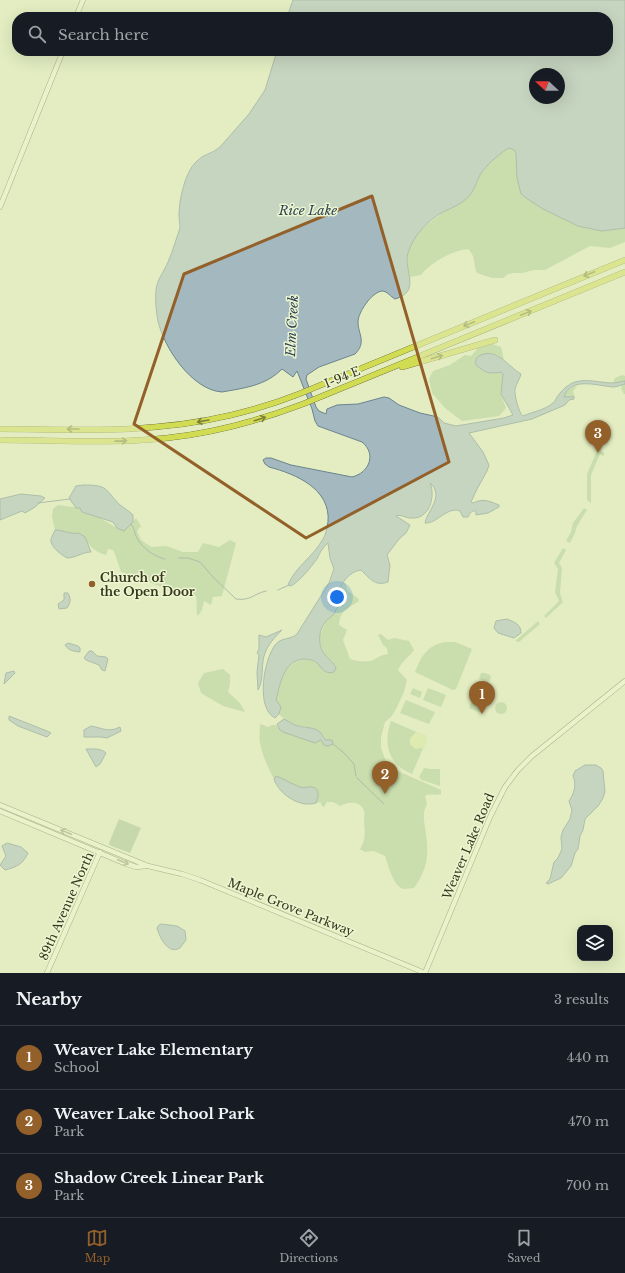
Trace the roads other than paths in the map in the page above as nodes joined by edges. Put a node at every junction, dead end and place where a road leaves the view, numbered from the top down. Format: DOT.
graph roads {
  1 [pos="83,0"];
  2 [pos="78,12"];
  3 [pos="61,56"];
  4 [pos="0,207"];
  5 [pos="625,260"];
  6 [pos="625,272"];
  7 [pos="495,340"];
  8 [pos="373,376"];
  9 [pos="0,429"];
  10 [pos="0,440"];
  11 [pos="26,440"];
  12 [pos="0,443"];
  13 [pos="625,681"];
  14 [pos="0,805"];
  15 [pos="0,811"];
  16 [pos="102,847"];
  17 [pos="100,853"];
  18 [pos="148,866"];
  19 [pos="47,973"];
  20 [pos="425,973"];
  1 -- 2 [label="main road"];
  3 -- 4 [label="main road"];
  5 -- 9 [label="highway, one-way"];
  8 -- 6 [label="highway, one-way"];
  8 -- 7 [label="highway, one-way"];
  11 -- 8 [label="highway, I-94 E, one-way"];
  10 -- 11 [label="highway"];
  11 -- 12 [label="highway"];
  13 -- 20 [label="main road, Weaver Lake Road"];
  16 -- 14 [label="main road, Maple Grove Parkway, one-way"];
  15 -- 17 [label="main road, Maple Grove Parkway"];
  16 -- 17 [label="main road, 89th Avenue North"];
  16 -- 18 [label="main road, Maple Grove Parkway"];
  17 -- 18 [label="main road, Maple Grove Parkway, one-way"];
  17 -- 19 [label="main road, 89th Avenue North"];
  18 -- 20 [label="main road, Maple Grove Parkway"];
}
